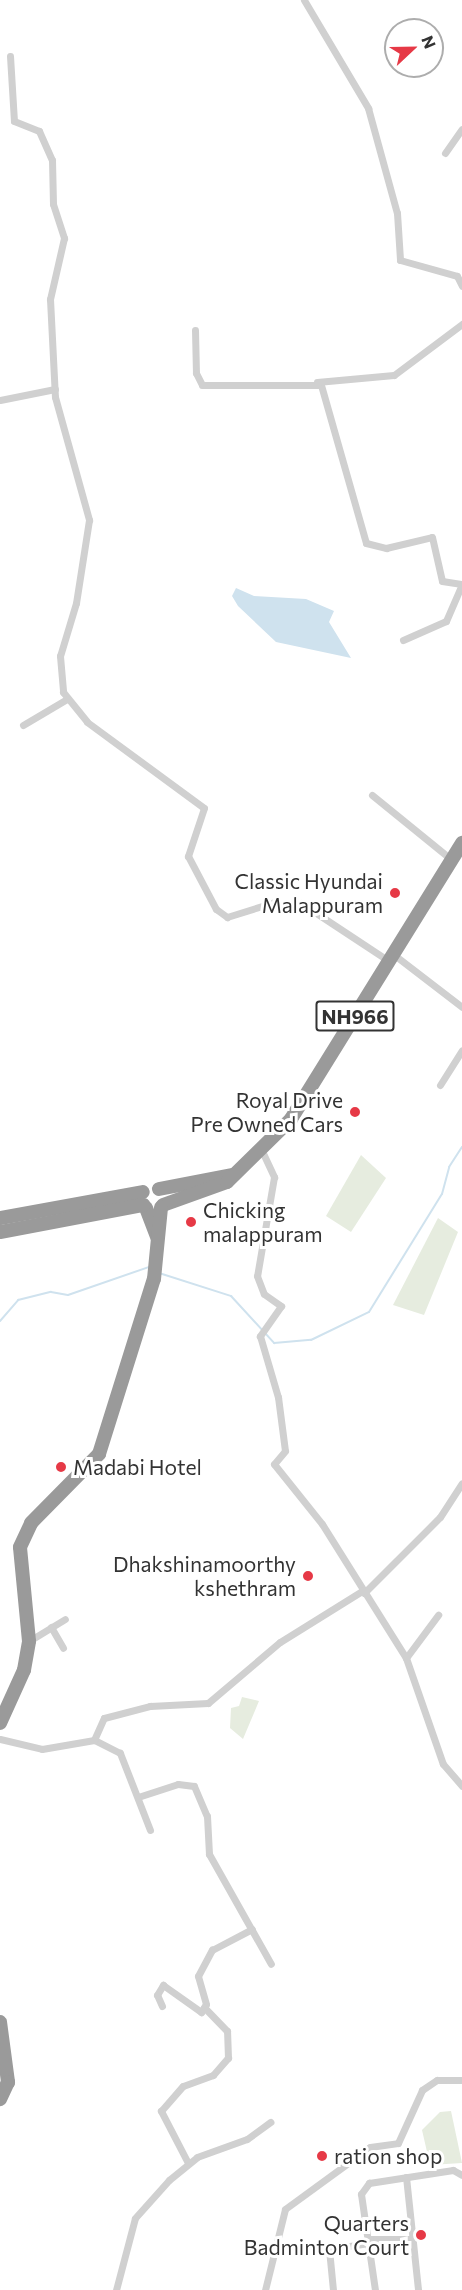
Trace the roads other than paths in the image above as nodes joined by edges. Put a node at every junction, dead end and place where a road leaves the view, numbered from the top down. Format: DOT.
graph roads {
  1 [pos="304,0"];
  2 [pos="10,56"];
  3 [pos="462,129"];
  4 [pos="445,153"];
  5 [pos="462,286"];
  6 [pos="462,324"];
  7 [pos="195,330"];
  8 [pos="317,382"];
  9 [pos="55,389"];
  10 [pos="0,400"];
  11 [pos="462,584"];
  12 [pos="403,640"];
  13 [pos="67,699"];
  14 [pos="23,725"];
  15 [pos="372,795"];
  16 [pos="462,843"];
  17 [pos="452,860"];
  18 [pos="391,957"];
  19 [pos="462,1007"];
  20 [pos="462,1050"];
  21 [pos="440,1085"];
  22 [pos="261,1151"];
  23 [pos="232,1175"];
  24 [pos="151,1203"];
  25 [pos="0,1218"];
  26 [pos="0,1232"];
  27 [pos="462,1483"];
  28 [pos="363,1592"];
  29 [pos="438,1615"];
  30 [pos="65,1619"];
  31 [pos="51,1627"];
  32 [pos="29,1641"];
  33 [pos="63,1648"];
  34 [pos="406,1658"];
  35 [pos="0,1723"];
  36 [pos="0,1739"];
  37 [pos="94,1740"];
  38 [pos="460,1782"];
  39 [pos="138,1797"];
  40 [pos="150,1830"];
  41 [pos="252,1929"];
  42 [pos="271,1964"];
  43 [pos="162,2006"];
  44 [pos="204,2007"];
  45 [pos="0,2022"];
  46 [pos="462,2080"];
  47 [pos="0,2099"];
  48 [pos="270,2122"];
  49 [pos="188,2163"];
  50 [pos="462,2175"];
  51 [pos="406,2177"];
  52 [pos="409,2239"];
  53 [pos="369,2241"];
  54 [pos="116,2290"];
  55 [pos="265,2290"];
  56 [pos="333,2290"];
  57 [pos="375,2290"];
  58 [pos="418,2290"];
  1 -- 5 [label="street"];
  2 -- 9 [label="street"];
  3 -- 4 [label="street"];
  6 -- 8 [label="street"];
  7 -- 8 [label="street"];
  8 -- 11 [label="street"];
  9 -- 10 [label="street"];
  9 -- 13 [label="street"];
  11 -- 12 [label="street"];
  13 -- 14 [label="street"];
  13 -- 18 [label="street"];
  15 -- 17 [label="street"];
  16 -- 17 [label="highway, NH966"];
  17 -- 18 [label="highway, NH966"];
  18 -- 19 [label="street"];
  18 -- 22 [label="highway, NH966"];
  20 -- 21 [label="street"];
  22 -- 23 [label="highway, NH966"];
  22 -- 28 [label="street"];
  23 -- 24 [label="highway, NH966"];
  23 -- 24 [label="highway, NH966"];
  24 -- 25 [label="highway"];
  24 -- 26 [label="highway"];
  24 -- 32 [label="highway"];
  27 -- 28 [label="street"];
  28 -- 34 [label="street"];
  28 -- 37 [label="street"];
  29 -- 34 [label="street"];
  30 -- 31 [label="street"];
  31 -- 32 [label="street"];
  31 -- 33 [label="street"];
  32 -- 35 [label="highway"];
  34 -- 38 [label="street"];
  36 -- 37 [label="street"];
  37 -- 39 [label="street"];
  39 -- 40 [label="street"];
  39 -- 41 [label="street"];
  41 -- 42 [label="street"];
  41 -- 44 [label="street"];
  43 -- 44 [label="street"];
  44 -- 49 [label="street"];
  45 -- 47 [label="highway"];
  46 -- 55 [label="street"];
  48 -- 49 [label="street"];
  49 -- 54 [label="street"];
  50 -- 51 [label="street"];
  51 -- 52 [label="street"];
  51 -- 53 [label="street"];
  52 -- 53 [label="street"];
  52 -- 58 [label="street"];
  53 -- 56 [label="street"];
  53 -- 57 [label="street"];
}
